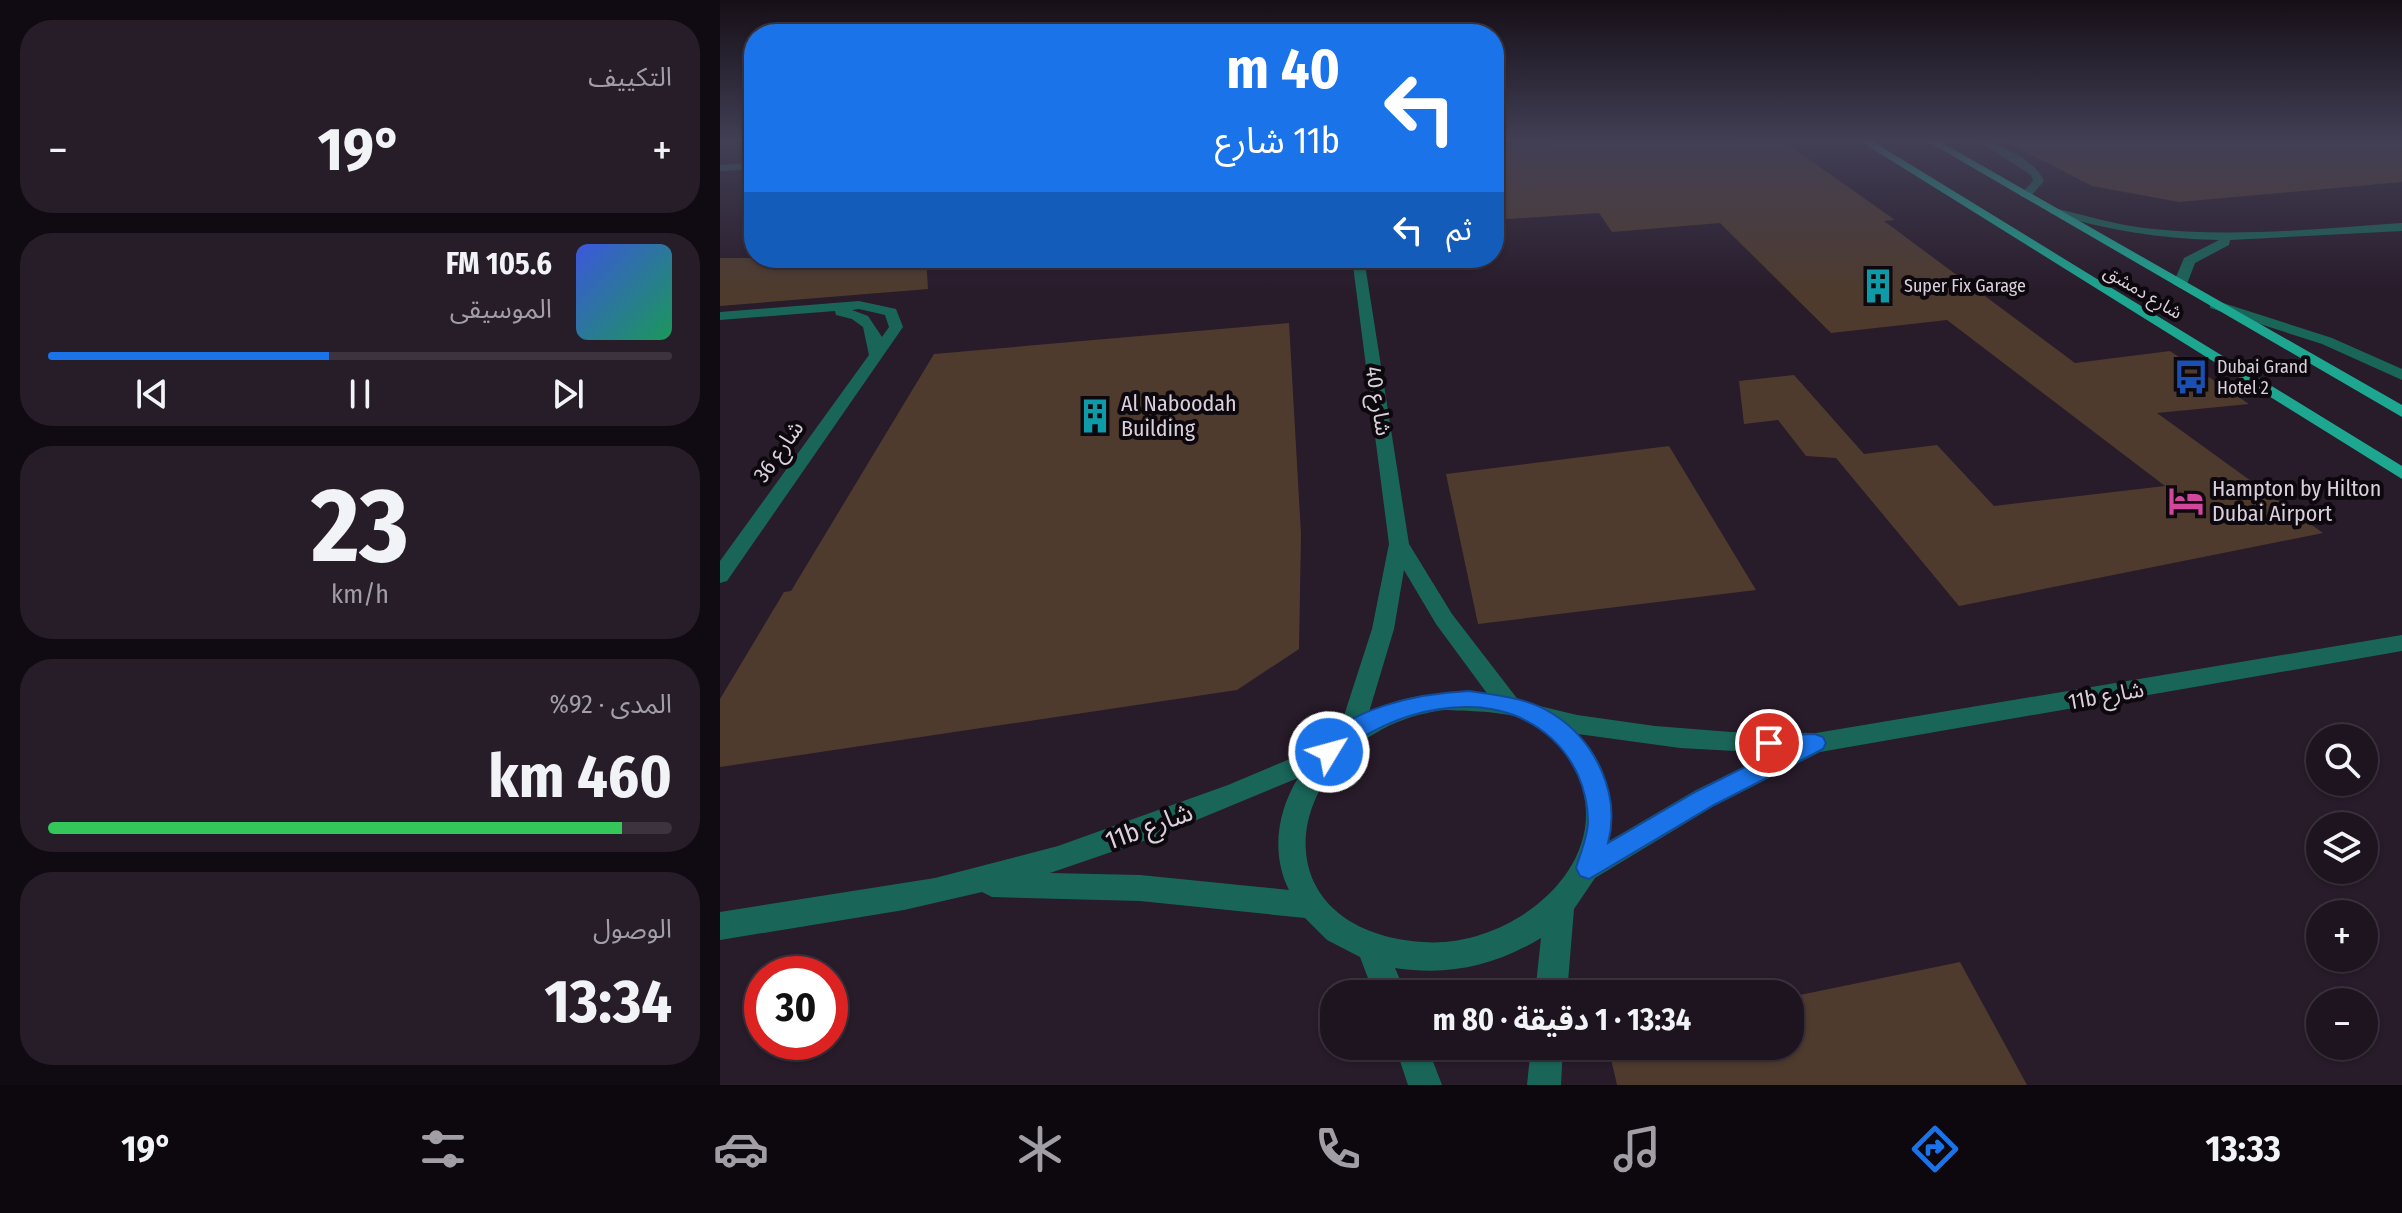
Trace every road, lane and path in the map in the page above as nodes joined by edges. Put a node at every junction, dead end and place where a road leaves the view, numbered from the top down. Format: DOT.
graph roads {
  1 [pos="1947,192"];
  2 [pos="2020,192"];
  3 [pos="2029,192"];
  4 [pos="2026,195"];
  5 [pos="2054,211"];
  6 [pos="2402,227"];
  7 [pos="2236,239"];
  8 [pos="1359,268"];
  9 [pos="2180,284"];
  10 [pos="2215,305"];
  11 [pos="805,309"];
  12 [pos="720,316"];
  13 [pos="876,354"];
  14 [pos="2402,375"];
  15 [pos="2402,412"];
  16 [pos="2402,474"];
  17 [pos="1399,544"];
  18 [pos="720,576"];
  19 [pos="2400,644"];
  20 [pos="1509,705"];
  21 [pos="1545,719"];
  22 [pos="1350,734"];
  23 [pos="1815,743"];
  24 [pos="1329,752"];
  25 [pos="1589,868"];
  26 [pos="964,884"];
  27 [pos="1312,906"];
  28 [pos="1559,909"];
  29 [pos="720,926"];
  30 [pos="1372,949"];
  31 [pos="1384,980"];
  32 [pos="1552,980"];
  33 [pos="1416,1060"];
  34 [pos="1546,1060"];
  35 [pos="1425,1085"];
  36 [pos="1544,1085"];
  1 -- 16 [label="main road, شارع دمشق"];
  2 -- 4 [label="main road, شارع دمشق"];
  3 -- 4 [label="street"];
  4 -- 5 [label="main road, شارع دمشق"];
  5 -- 7 [label="street"];
  5 -- 9 [label="main road, شارع دمشق"];
  6 -- 7 [label="street"];
  7 -- 9 [label="street"];
  8 -- 17 [label="street, شارع 40"];
  9 -- 10 [label="main road, شارع دمشق"];
  10 -- 14 [label="street"];
  10 -- 15 [label="main road, شارع دمشق"];
  11 -- 12 [label="street"];
  11 -- 13 [label="street"];
  11 -- 13 [label="street, شارع 36"];
  13 -- 18 [label="street, شارع 36"];
  17 -- 20 [label="street, شارع 40"];
  17 -- 22 [label="street, شارع 40"];
  19 -- 23 [label="street, 11b شارع"];
  20 -- 21 [label="street"];
  20 -- 22 [label="street"];
  21 -- 23 [label="street, 11b شارع"];
  21 -- 25 [label="street"];
  22 -- 24 [label="street"];
  23 -- 25 [label="street, 11b شارع"];
  24 -- 26 [label="street, 11b شارع"];
  24 -- 27 [label="street"];
  25 -- 28 [label="street"];
  26 -- 27 [label="street, 11b شارع"];
  26 -- 29 [label="street, 11b شارع"];
  27 -- 30 [label="street"];
  28 -- 30 [label="street"];
  28 -- 32 [label="street"];
  30 -- 31 [label="street"];
  33 -- 35 [label="street"];
  34 -- 36 [label="street"];
}
